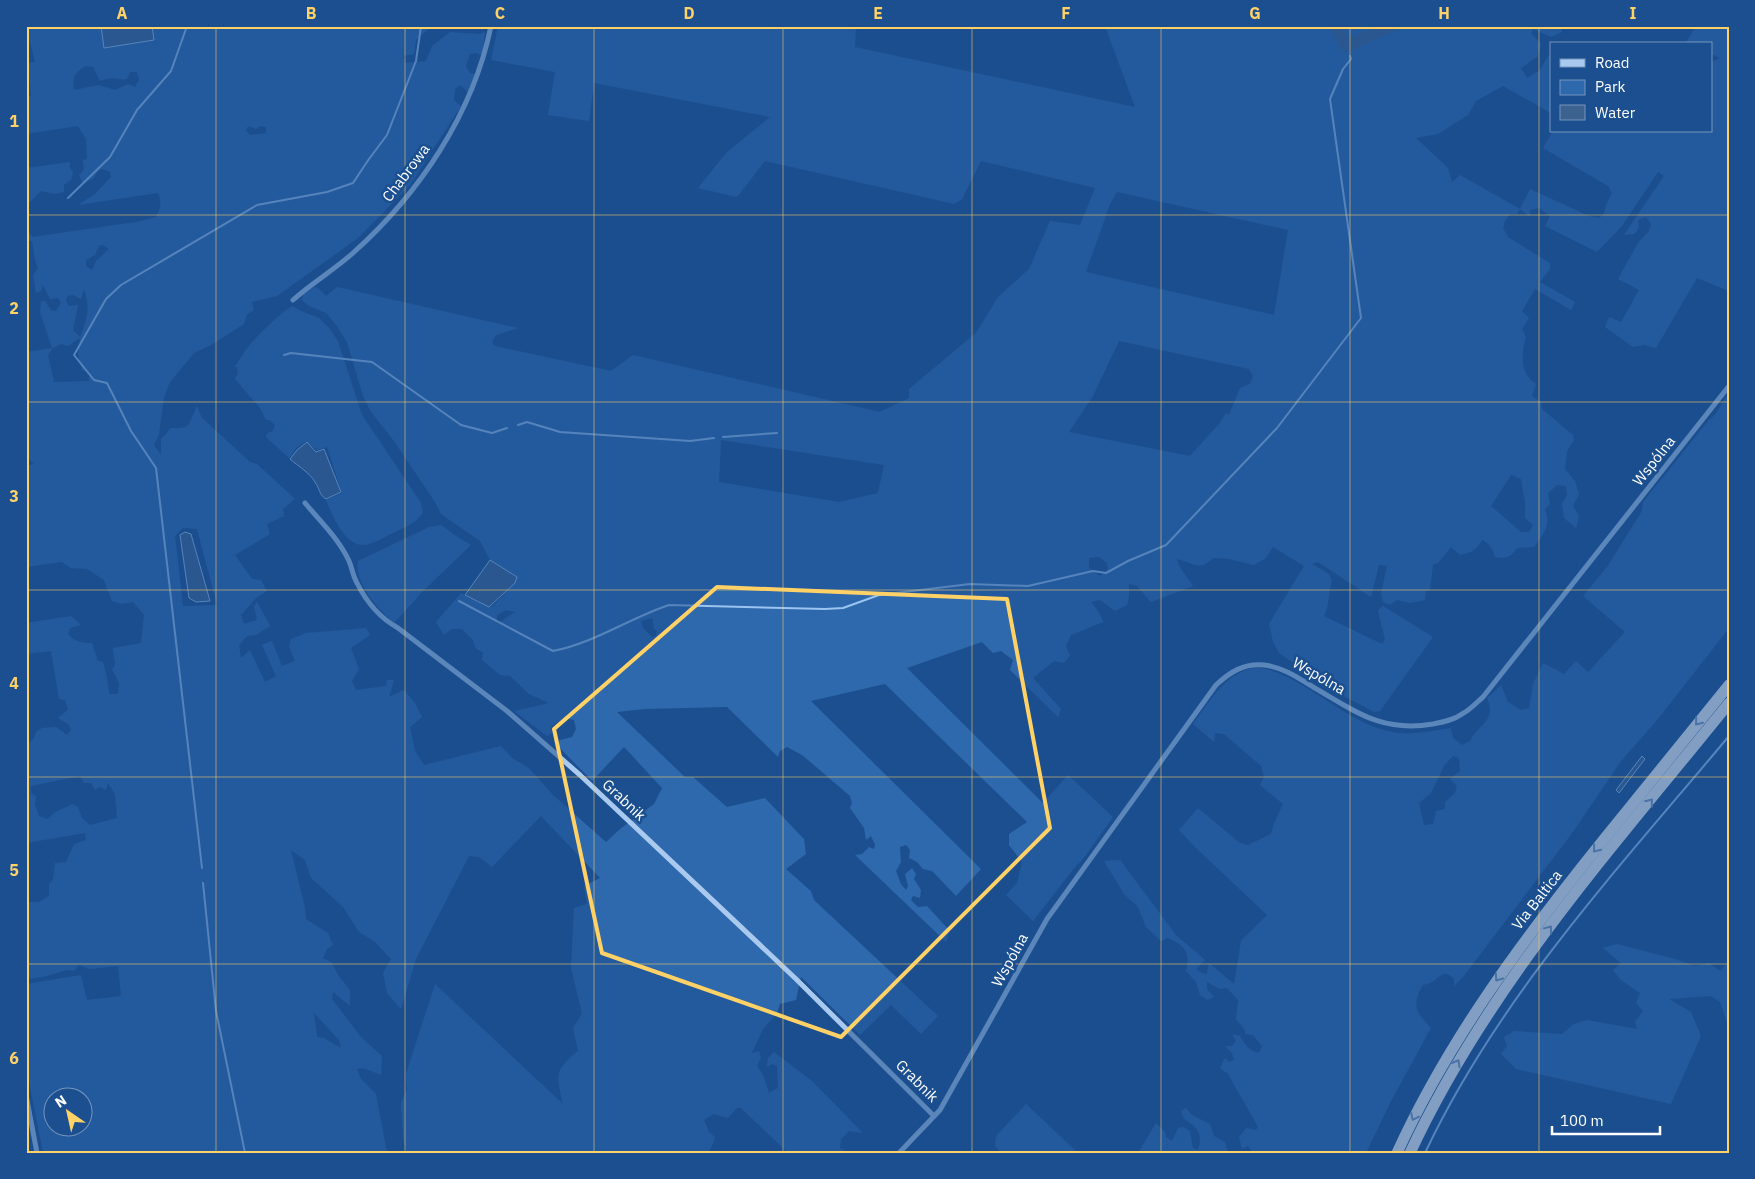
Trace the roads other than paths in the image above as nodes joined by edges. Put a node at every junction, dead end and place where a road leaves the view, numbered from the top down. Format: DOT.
graph roads {
  1 [pos="491,26"];
  2 [pos="293,300"];
  3 [pos="1729,386"];
  4 [pos="305,503"];
  5 [pos="1729,684"];
  6 [pos="1729,703"];
  7 [pos="26,1095"];
  8 [pos="934,1116"];
  9 [pos="37,1153"];
  10 [pos="899,1153"];
  11 [pos="1397,1153"];
  12 [pos="1410,1153"];
  1 -- 2 [label="street, Chabrowa"];
  3 -- 8 [label="street, Wspólna"];
  4 -- 8 [label="street, Grabnik"];
  5 -- 11 [label="highway, Via Baltica, one-way"];
  12 -- 6 [label="highway, Via Baltica, one-way"];
  7 -- 9 [label="street"];
  8 -- 10 [label="street, Wspólna"];
}
